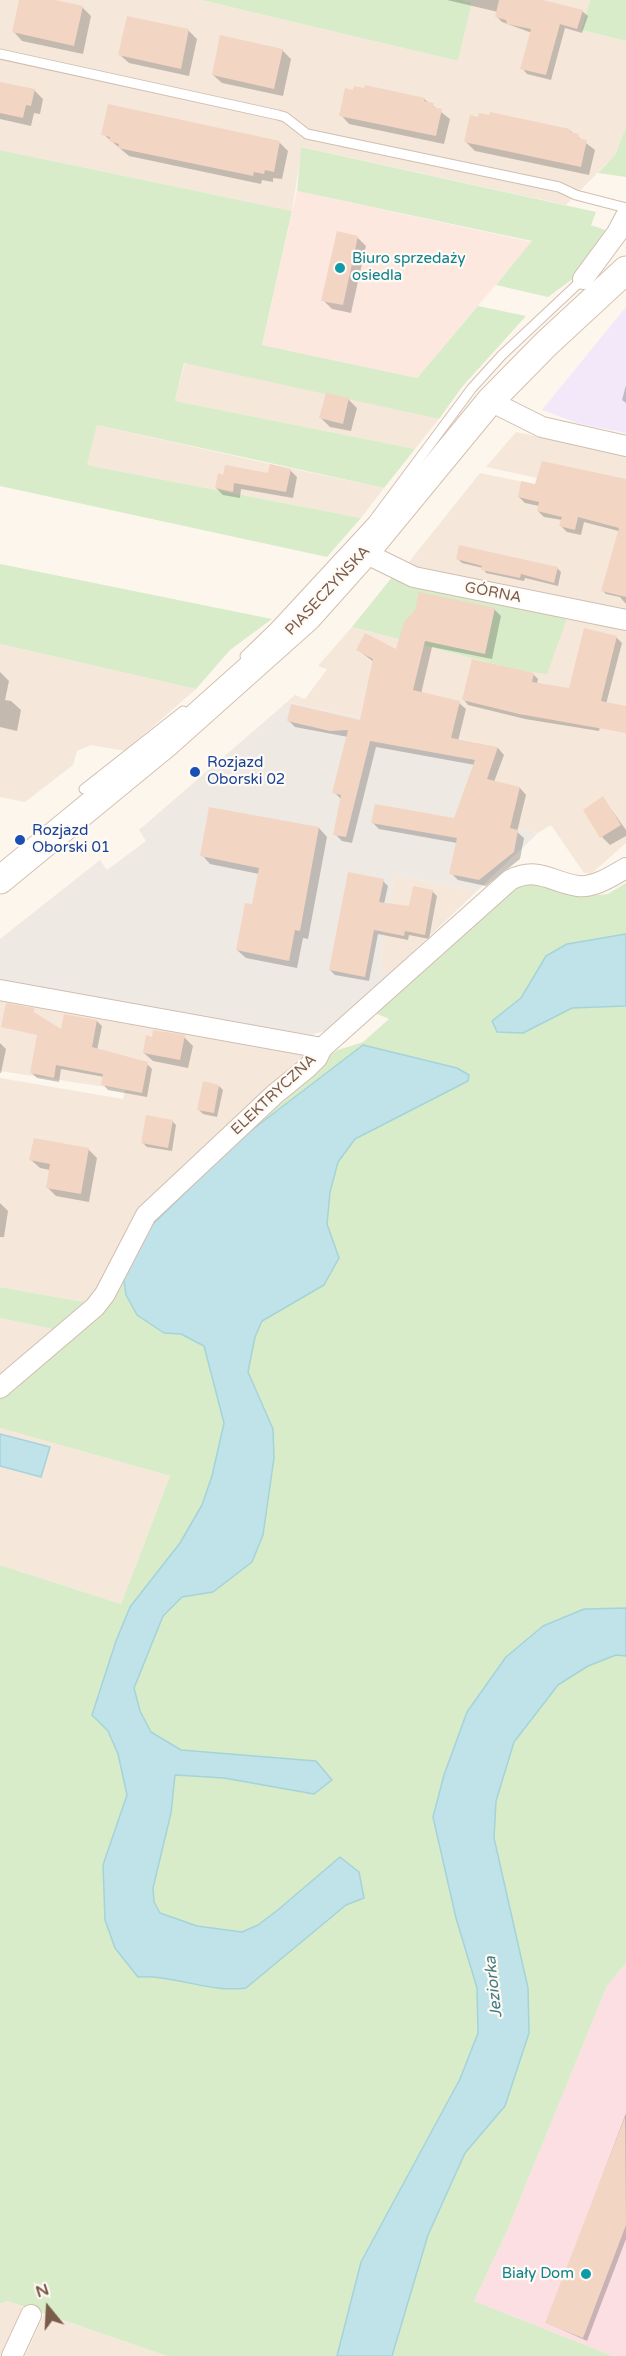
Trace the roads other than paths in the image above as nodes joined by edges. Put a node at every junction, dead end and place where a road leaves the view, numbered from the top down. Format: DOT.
graph roads {
  1 [pos="0,54"];
  2 [pos="626,208"];
  3 [pos="626,216"];
  4 [pos="626,270"];
  5 [pos="583,279"];
  6 [pos="490,401"];
  7 [pos="626,446"];
  8 [pos="364,553"];
  9 [pos="626,620"];
  10 [pos="234,666"];
  11 [pos="192,704"];
  12 [pos="84,789"];
  13 [pos="626,868"];
  14 [pos="0,880"];
  15 [pos="0,990"];
  16 [pos="322,1048"];
  17 [pos="0,1388"];
  18 [pos="31,2314"];
  19 [pos="12,2356"];
  1 -- 2 [label="lane"];
  3 -- 5 [label="street"];
  4 -- 6 [label="main road, PIASECZYŃSKA"];
  5 -- 10 [label="lane"];
  6 -- 7 [label="street"];
  6 -- 8 [label="main road, PIASECZYŃSKA"];
  8 -- 9 [label="street, GÓRNA"];
  8 -- 14 [label="main road, PIASECZYŃSKA"];
  11 -- 12 [label="lane"];
  13 -- 16 [label="street, ELEKTRYCZNA"];
  15 -- 16 [label="street"];
  16 -- 17 [label="street, ELEKTRYCZNA"];
  18 -- 19 [label="street"];
}
